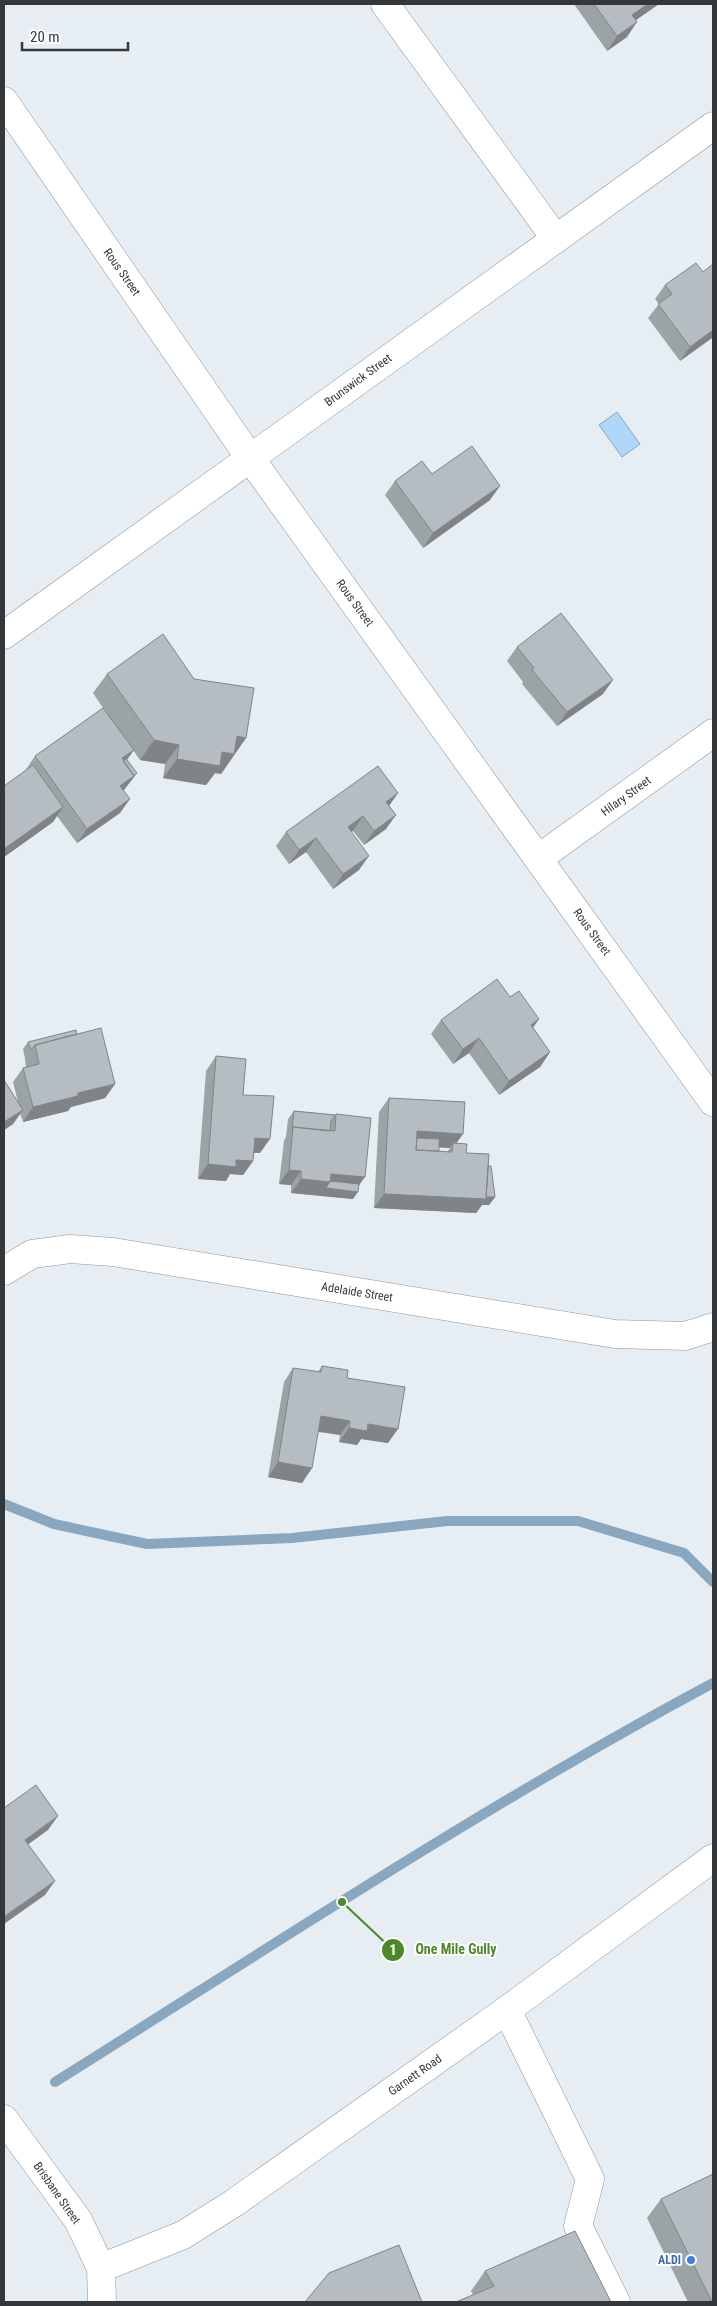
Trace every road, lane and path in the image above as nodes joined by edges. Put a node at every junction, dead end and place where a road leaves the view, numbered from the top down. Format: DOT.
graph roads {
  1 [pos="385,4"];
  2 [pos="4,101"];
  3 [pos="713,126"];
  4 [pos="556,239"];
  5 [pos="250,458"];
  6 [pos="4,635"];
  7 [pos="713,733"];
  8 [pos="539,858"];
  9 [pos="713,1102"];
  10 [pos="4,1270"];
  11 [pos="713,1327"];
  12 [pos="713,1858"];
  13 [pos="507,2010"];
  14 [pos="4,2119"];
  15 [pos="101,2268"];
  16 [pos="102,2302"];
  17 [pos="616,2302"];
  1 -- 4 [label="street"];
  2 -- 5 [label="street, Rous Street"];
  3 -- 4 [label="street, Brunswick Street"];
  4 -- 5 [label="street, Brunswick Street"];
  5 -- 6 [label="street, Brunswick Street"];
  5 -- 8 [label="street, Rous Street"];
  7 -- 8 [label="street, Hilary Street"];
  8 -- 9 [label="street, Rous Street"];
  10 -- 11 [label="street, Adelaide Street"];
  12 -- 13 [label="street, Garnett Road"];
  13 -- 15 [label="street, Garnett Road"];
  13 -- 17 [label="street"];
  14 -- 15 [label="street, Brisbane Street"];
  15 -- 16 [label="street, Brisbane Street"];
}
